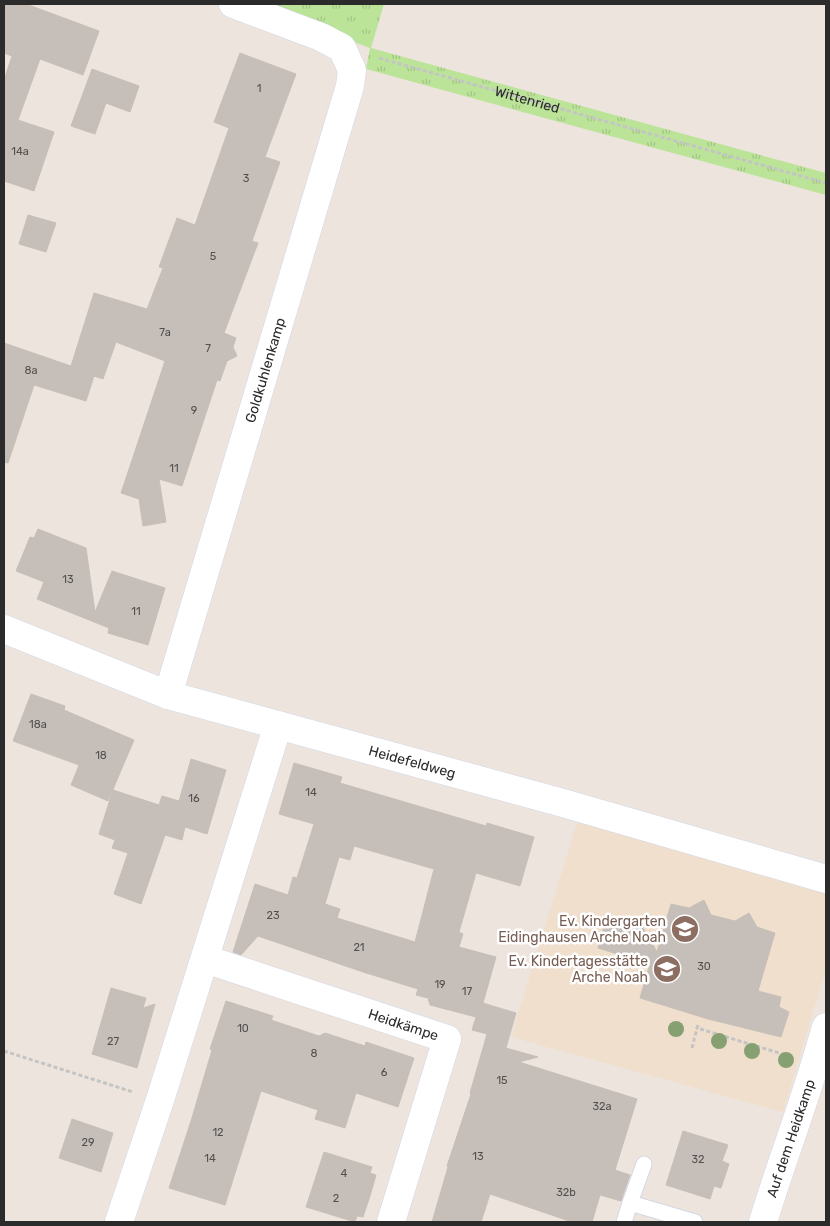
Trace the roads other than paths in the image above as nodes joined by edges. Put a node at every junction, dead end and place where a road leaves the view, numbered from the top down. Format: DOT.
graph roads {
  1 [pos="233,4"];
  2 [pos="4,629"];
  3 [pos="168,695"];
  4 [pos="278,725"];
  5 [pos="826,879"];
  6 [pos="205,959"];
  7 [pos="826,1026"];
  8 [pos="644,1164"];
  9 [pos="630,1203"];
  10 [pos="119,1222"];
  11 [pos="390,1222"];
  12 [pos="624,1222"];
  13 [pos="695,1222"];
  14 [pos="763,1222"];
  1 -- 3 [label="street, Goldkuhlenkamp"];
  2 -- 3 [label="street, Heidefeldweg"];
  3 -- 4 [label="street, Heidefeldweg"];
  4 -- 5 [label="street, Heidefeldweg"];
  4 -- 6 [label="street"];
  6 -- 10 [label="street"];
  6 -- 11 [label="street, Heidkämpe"];
  7 -- 14 [label="street, Auf dem Heidkamp"];
  8 -- 9 [label="lane"];
  9 -- 12 [label="lane"];
  9 -- 13 [label="lane"];
}
